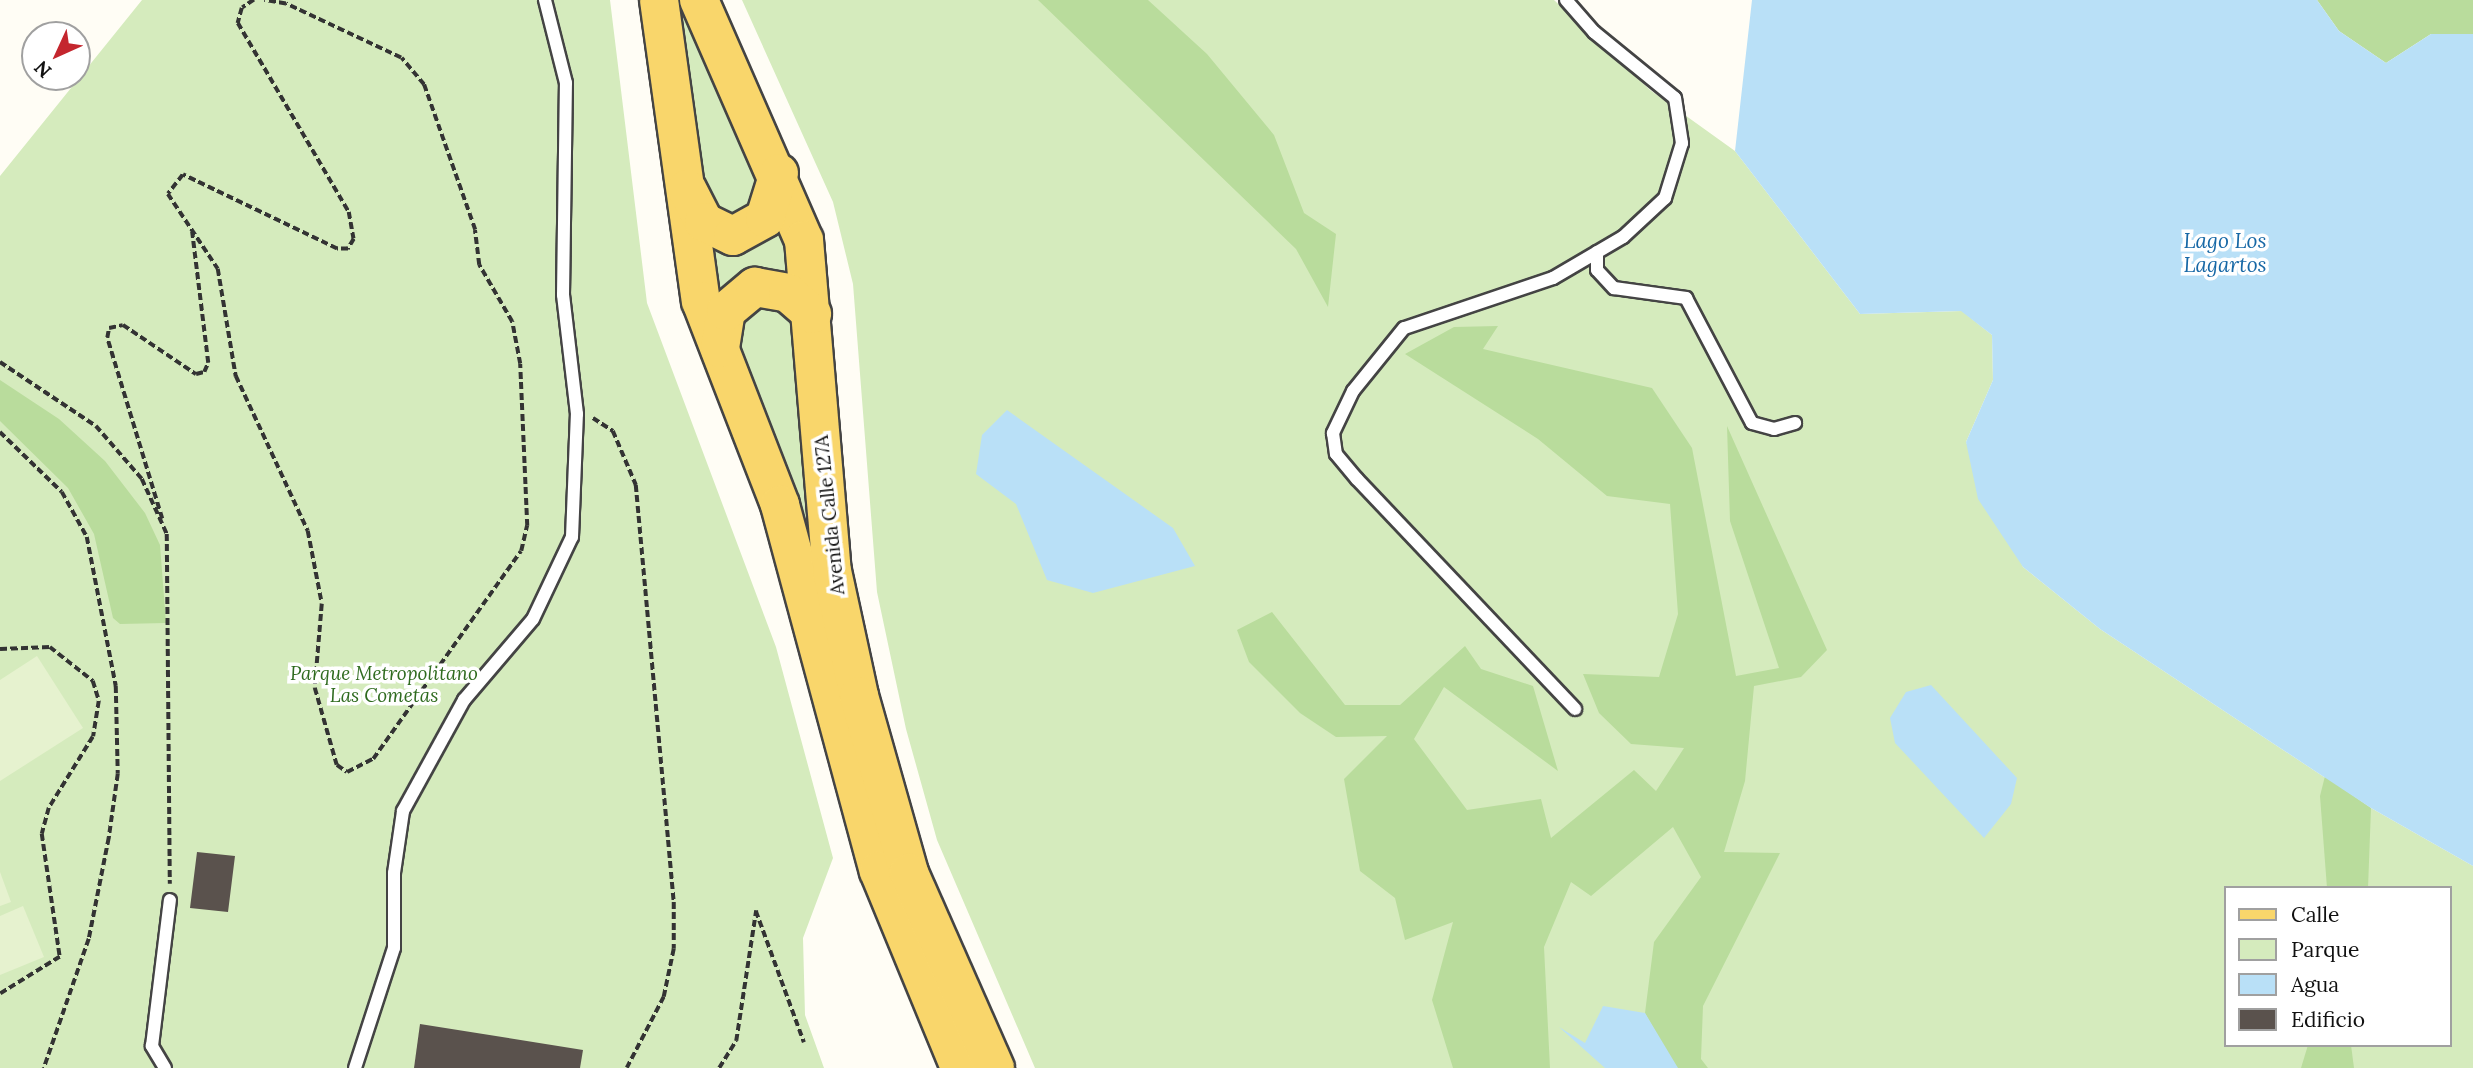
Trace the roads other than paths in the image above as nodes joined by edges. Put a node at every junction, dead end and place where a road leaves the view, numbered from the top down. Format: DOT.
graph roads {
  1 [pos="545,0"];
  2 [pos="659,0"];
  3 [pos="699,0"];
  4 [pos="1566,0"];
  5 [pos="779,173"];
  6 [pos="684,180"];
  7 [pos="1597,252"];
  8 [pos="812,314"];
  9 [pos="720,348"];
  10 [pos="1795,423"];
  11 [pos="1574,709"];
  12 [pos="170,900"];
  13 [pos="165,1068"];
  14 [pos="355,1068"];
  15 [pos="960,1068"];
  16 [pos="995,1068"];
  1 -- 14 [label="lane"];
  2 -- 6 [label="main road, Avenida Calle 127A"];
  3 -- 5 [label="main road, Avenida Calle 127A"];
  4 -- 7 [label="lane"];
  5 -- 6 [label="main road"];
  5 -- 8 [label="main road, Avenida Calle 127A"];
  6 -- 9 [label="main road, Avenida Calle 127A"];
  7 -- 10 [label="lane"];
  7 -- 11 [label="lane"];
  8 -- 9 [label="main road"];
  8 -- 16 [label="main road, Avenida Calle 127A"];
  9 -- 15 [label="main road, Avenida Calle 127A"];
  12 -- 13 [label="lane"];
}
